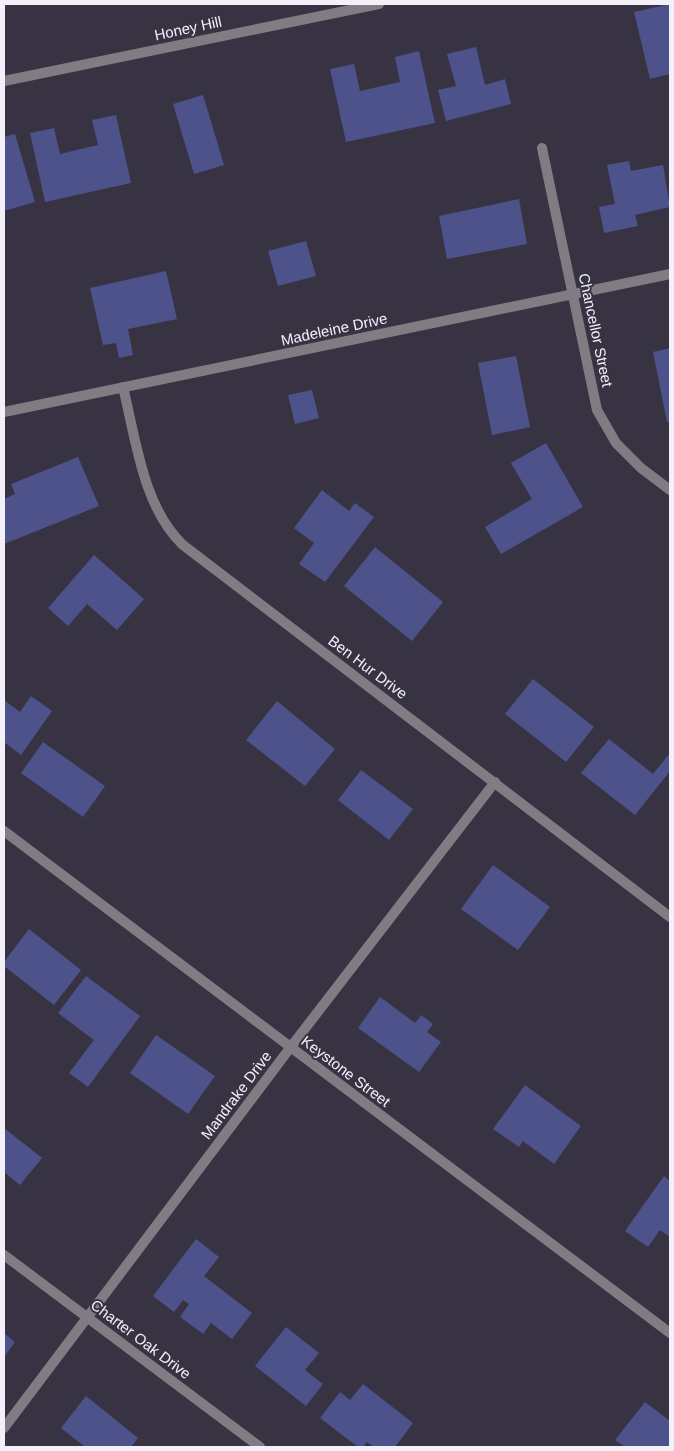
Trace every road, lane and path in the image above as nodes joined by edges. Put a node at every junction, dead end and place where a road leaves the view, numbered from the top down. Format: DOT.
graph roads {
  1 [pos="379,4"];
  2 [pos="4,81"];
  3 [pos="542,148"];
  4 [pos="670,274"];
  5 [pos="573,295"];
  6 [pos="123,387"];
  7 [pos="4,412"];
  8 [pos="670,490"];
  9 [pos="495,782"];
  10 [pos="4,831"];
  11 [pos="670,917"];
  12 [pos="290,1048"];
  13 [pos="4,1255"];
  14 [pos="87,1318"];
  15 [pos="670,1333"];
  16 [pos="4,1428"];
  17 [pos="260,1447"];
  1 -- 2 [label="street, Honey Hill"];
  3 -- 5 [label="street, Chancellor Street"];
  4 -- 5 [label="street, Madeleine Drive"];
  5 -- 6 [label="street, Madeleine Drive"];
  5 -- 8 [label="street, Chancellor Street"];
  6 -- 7 [label="street, Madeleine Drive"];
  6 -- 9 [label="street, Ben Hur Drive"];
  9 -- 11 [label="street, Ben Hur Drive"];
  9 -- 12 [label="street, Mandrake Drive"];
  10 -- 12 [label="street, Keystone Street"];
  12 -- 14 [label="street, Mandrake Drive"];
  12 -- 15 [label="street, Keystone Street"];
  13 -- 14 [label="street, Charter Oak Drive"];
  14 -- 16 [label="street, Mandrake Drive"];
  14 -- 17 [label="street, Charter Oak Drive"];
}
